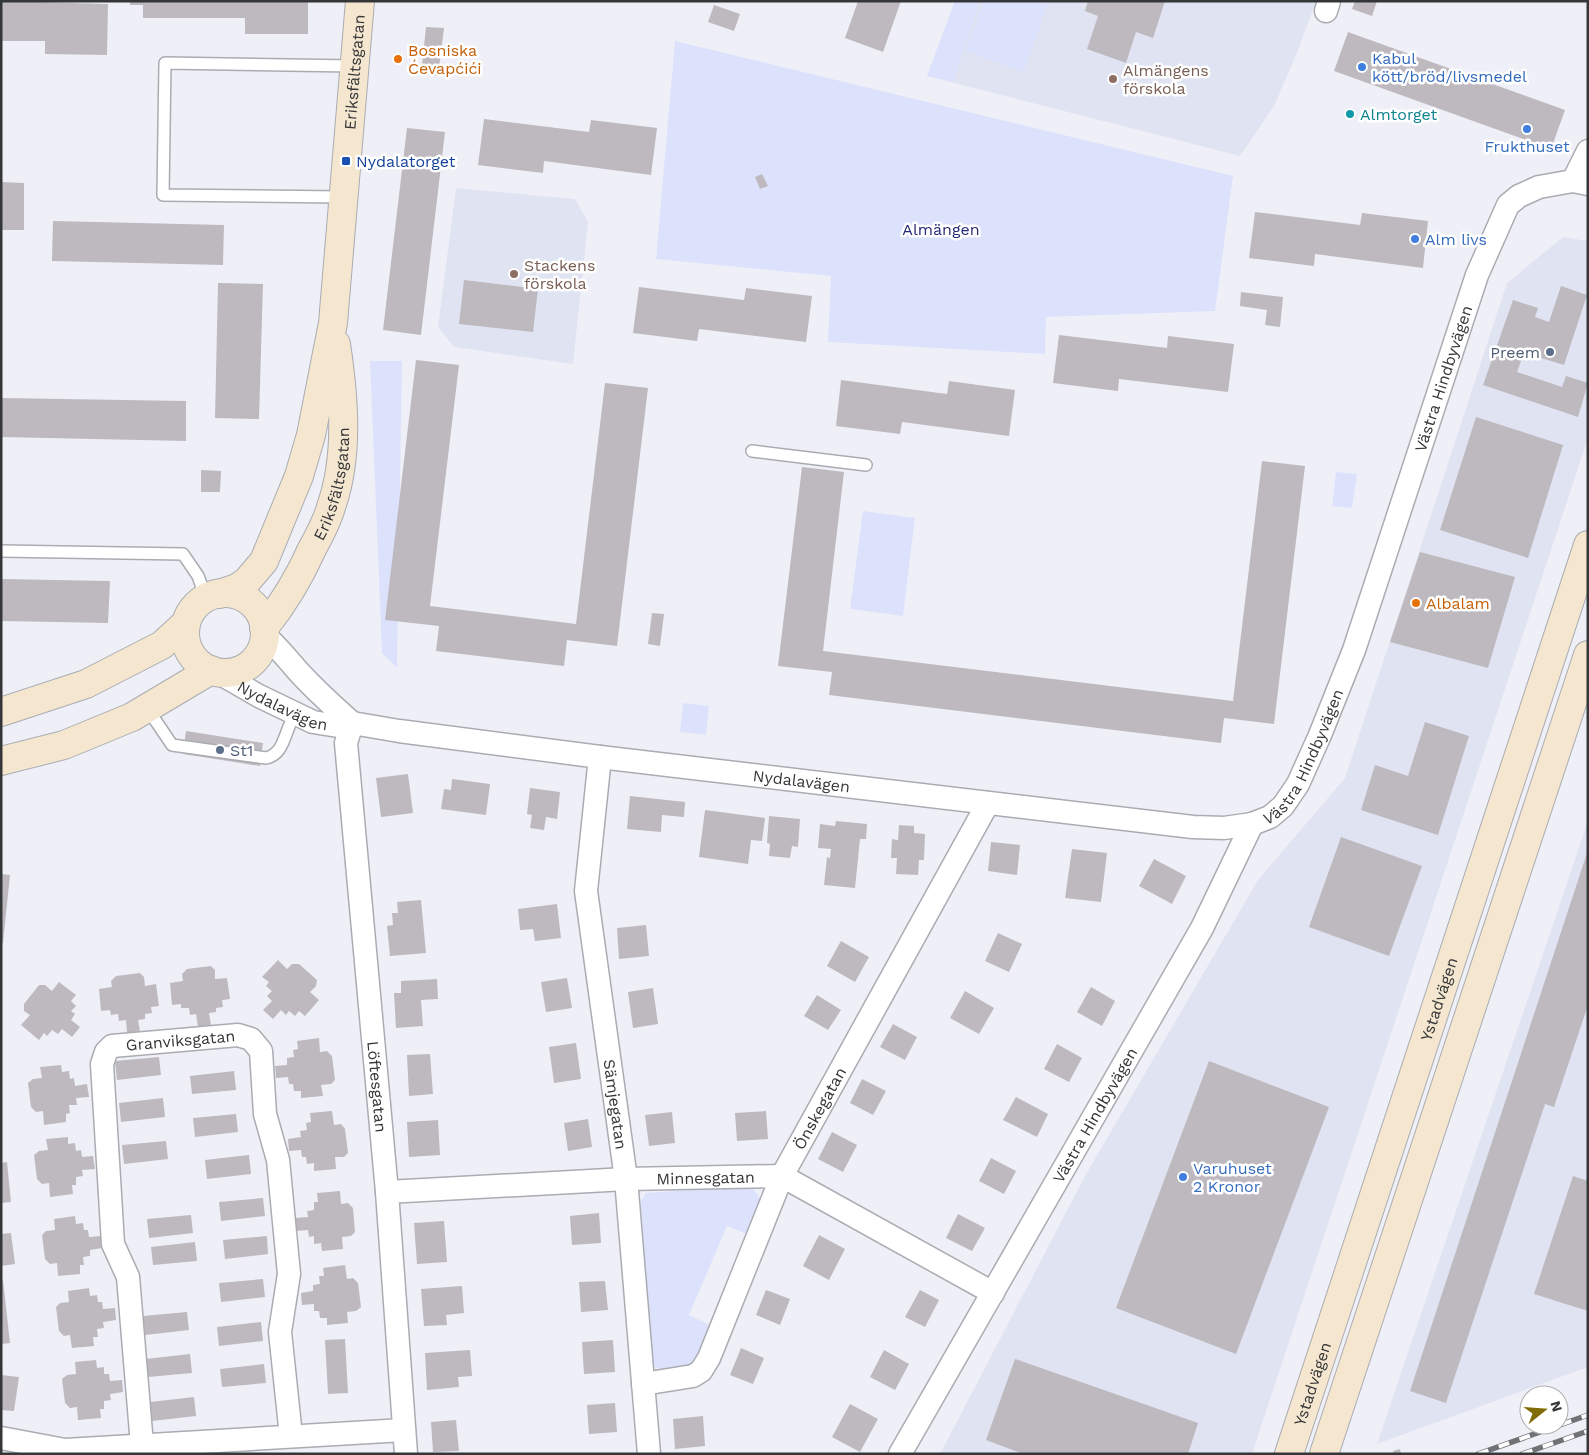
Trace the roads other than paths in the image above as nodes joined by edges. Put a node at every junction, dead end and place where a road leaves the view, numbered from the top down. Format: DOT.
graph roads {
  1 [pos="360,1"];
  2 [pos="354,66"];
  3 [pos="1588,151"];
  4 [pos="1580,182"];
  5 [pos="342,197"];
  6 [pos="334,323"];
  7 [pos="752,451"];
  8 [pos="866,465"];
  9 [pos="1588,545"];
  10 [pos="1,551"];
  11 [pos="213,596"];
  12 [pos="186,623"];
  13 [pos="264,631"];
  14 [pos="1588,655"];
  15 [pos="215,672"];
  16 [pos="147,708"];
  17 [pos="1,712"];
  18 [pos="296,714"];
  19 [pos="352,723"];
  20 [pos="600,757"];
  21 [pos="1,760"];
  22 [pos="988,803"];
  23 [pos="1252,824"];
  24 [pos="782,1176"];
  25 [pos="626,1179"];
  26 [pos="388,1192"];
  27 [pos="993,1293"];
  28 [pos="643,1384"];
  29 [pos="404,1430"];
  30 [pos="291,1436"];
  31 [pos="1,1438"];
  32 [pos="142,1445"];
  33 [pos="66,1452"];
  34 [pos="406,1454"];
  35 [pos="649,1454"];
  36 [pos="900,1454"];
  37 [pos="1289,1454"];
  38 [pos="1324,1454"];
  1 -- 2 [label="main road, Eriksfältsgatan"];
  2 -- 5 [label="main road, Eriksfältsgatan"];
  2 -- 5 [label="lane"];
  3 -- 4 [label="street, Västra Hindbyvägen"];
  4 -- 23 [label="street, Västra Hindbyvägen"];
  5 -- 6 [label="main road, Eriksfältsgatan"];
  6 -- 11 [label="main road, Eriksfältsgatan"];
  6 -- 13 [label="main road, Eriksfältsgatan"];
  7 -- 8 [label="lane"];
  9 -- 37 [label="main road, Ystadvägen"];
  10 -- 11 [label="lane"];
  11 -- 12 [label="main road"];
  11 -- 13 [label="main road"];
  12 -- 15 [label="main road"];
  12 -- 17 [label="main road"];
  13 -- 15 [label="main road"];
  13 -- 19 [label="street, Nydalavägen"];
  14 -- 38 [label="main road, Ystadvägen"];
  15 -- 16 [label="main road"];
  15 -- 18 [label="street, Nydalavägen"];
  16 -- 18 [label="lane"];
  16 -- 21 [label="main road"];
  18 -- 19 [label="street, Nydalavägen"];
  19 -- 20 [label="street, Nydalavägen"];
  19 -- 26 [label="street, Löftesgatan"];
  20 -- 22 [label="street, Nydalavägen"];
  20 -- 25 [label="street, Sämjegatan"];
  22 -- 23 [label="street, Nydalavägen"];
  22 -- 24 [label="street, Önskegatan"];
  23 -- 27 [label="street, Västra Hindbyvägen"];
  24 -- 25 [label="street, Minnesgatan"];
  24 -- 27 [label="street"];
  24 -- 28 [label="street, Önskegatan"];
  25 -- 26 [label="street, Minnesgatan"];
  25 -- 28 [label="street, Sämjegatan"];
  26 -- 29 [label="street, Löftesgatan"];
  27 -- 36 [label="street, Västra Hindbyvägen"];
  28 -- 35 [label="street, Sämjegatan"];
  29 -- 30 [label="street"];
  29 -- 34 [label="street, Löftesgatan"];
  30 -- 32 [label="street"];
  30 -- 32 [label="street, Granviksgatan"];
  31 -- 33 [label="street"];
  32 -- 33 [label="street"];
}
